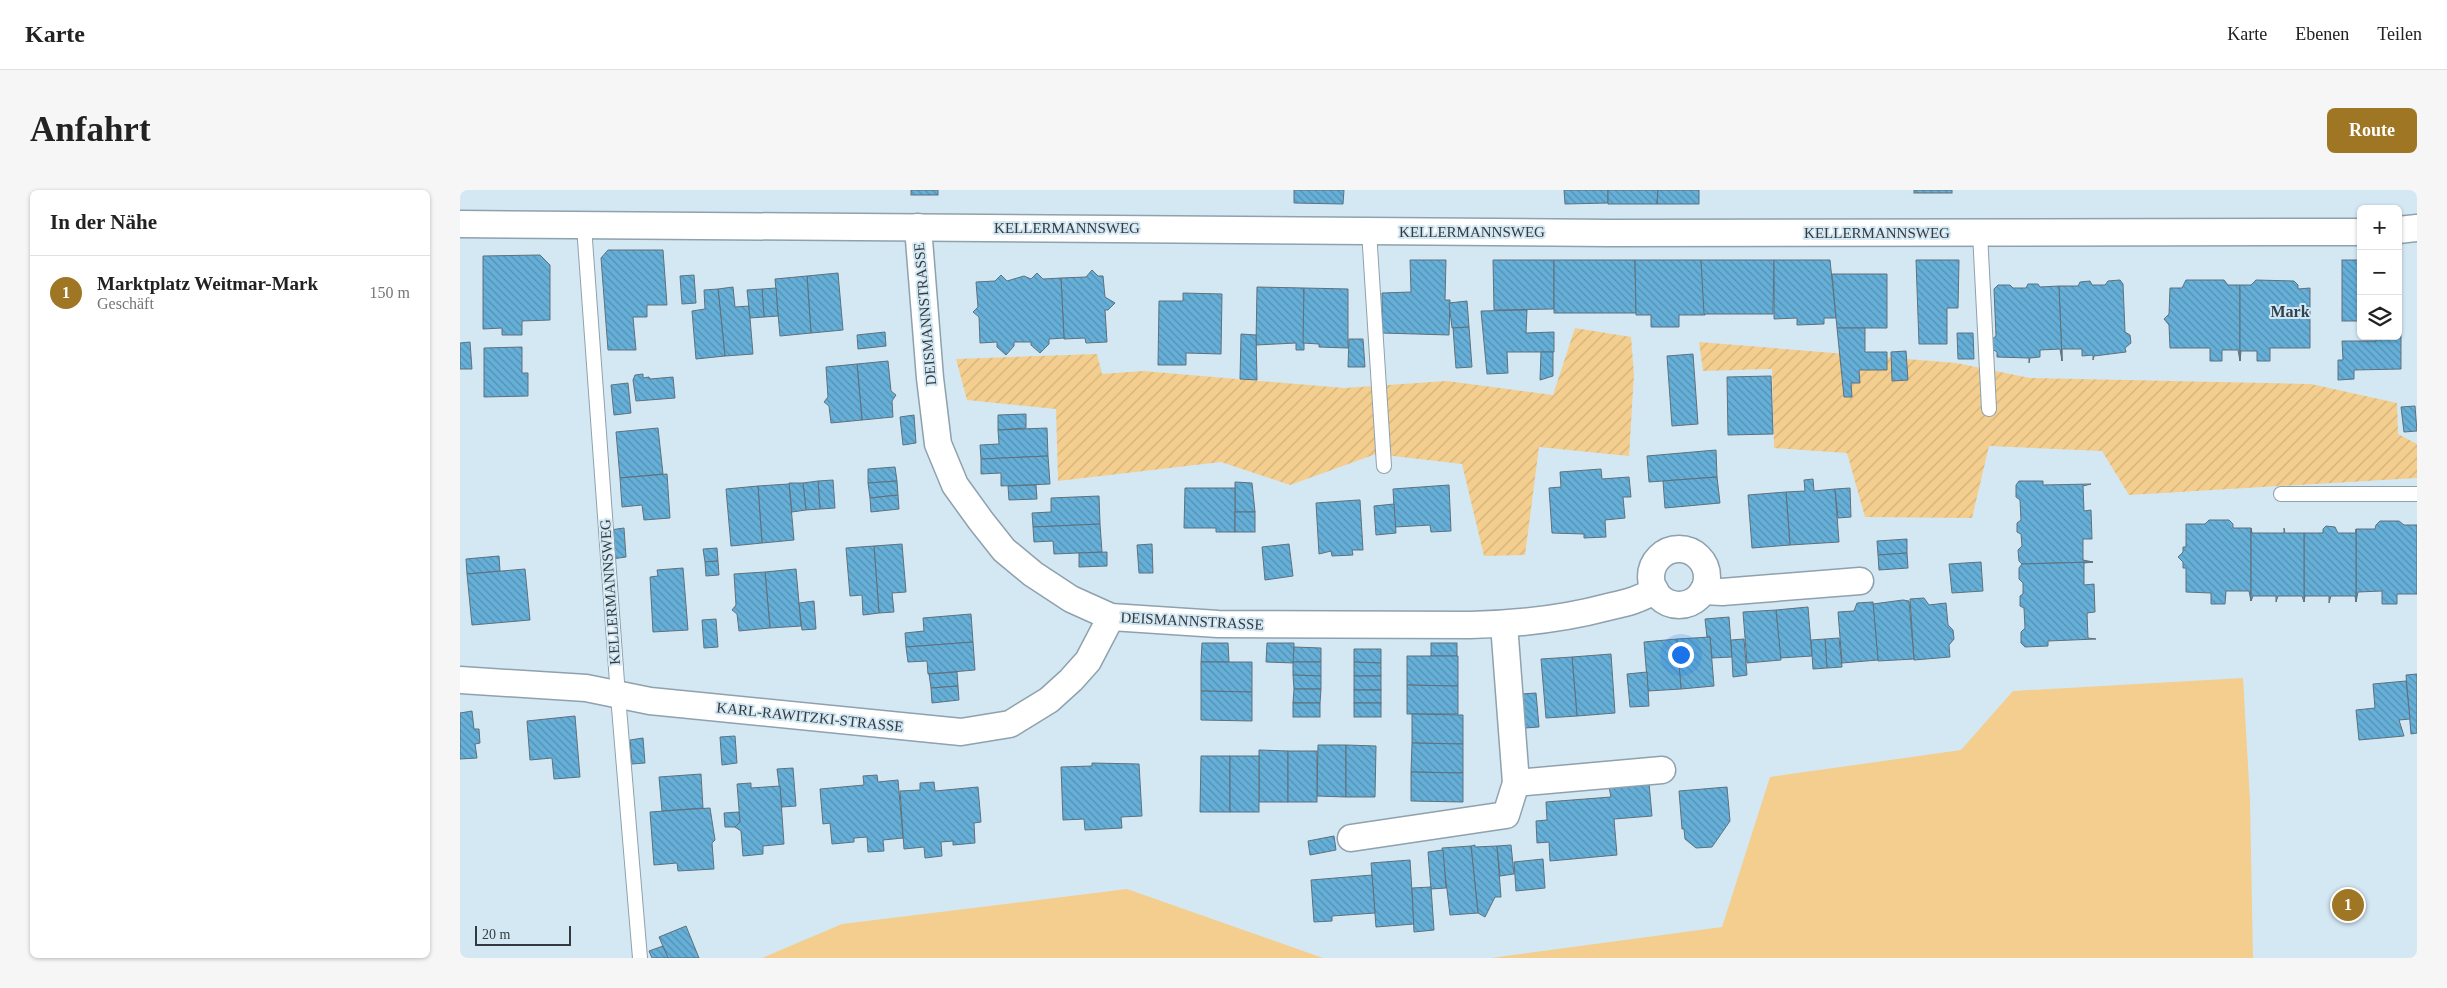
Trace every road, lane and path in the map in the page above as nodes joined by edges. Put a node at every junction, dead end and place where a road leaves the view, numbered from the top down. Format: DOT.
graph roads {
  1 [pos="460,224"];
  2 [pos="584,226"];
  3 [pos="918,227"];
  4 [pos="2417,228"];
  5 [pos="2402,230"];
  6 [pos="1368,231"];
  7 [pos="2357,232"];
  8 [pos="1980,233"];
  9 [pos="1989,408"];
  10 [pos="1384,466"];
  11 [pos="2281,494"];
  12 [pos="2417,494"];
  13 [pos="1860,581"];
  14 [pos="1655,590"];
  15 [pos="1703,591"];
  16 [pos="1111,617"];
  17 [pos="1504,624"];
  18 [pos="460,680"];
  19 [pos="618,696"];
  20 [pos="1662,770"];
  21 [pos="1516,783"];
  22 [pos="1351,838"];
  23 [pos="640,958"];
  1 -- 2 [label="street, KELLERMANNSWEG"];
  2 -- 3 [label="street, KELLERMANNSWEG"];
  2 -- 19 [label="lane, KELLERMANNSWEG"];
  3 -- 6 [label="street, KELLERMANNSWEG"];
  3 -- 16 [label="street, DEISMANNSTRASSE"];
  4 -- 5 [label="street"];
  6 -- 8 [label="street, KELLERMANNSWEG"];
  6 -- 10 [label="lane"];
  7 -- 8 [label="street, KELLERMANNSWEG"];
  8 -- 9 [label="lane"];
  11 -- 12 [label="lane"];
  13 -- 15 [label="street"];
  14 -- 15 [label="street"];
  14 -- 15 [label="street"];
  14 -- 17 [label="street, DEISMANNSTRASSE"];
  16 -- 17 [label="street, DEISMANNSTRASSE"];
  16 -- 19 [label="street, KARL-RAWITZKI-STRASSE"];
  17 -- 21 [label="street"];
  18 -- 19 [label="street, KARL-RAWITZKI-STRASSE"];
  19 -- 23 [label="lane, KELLERMANNSWEG"];
  20 -- 21 [label="street"];
  21 -- 22 [label="street"];
}
